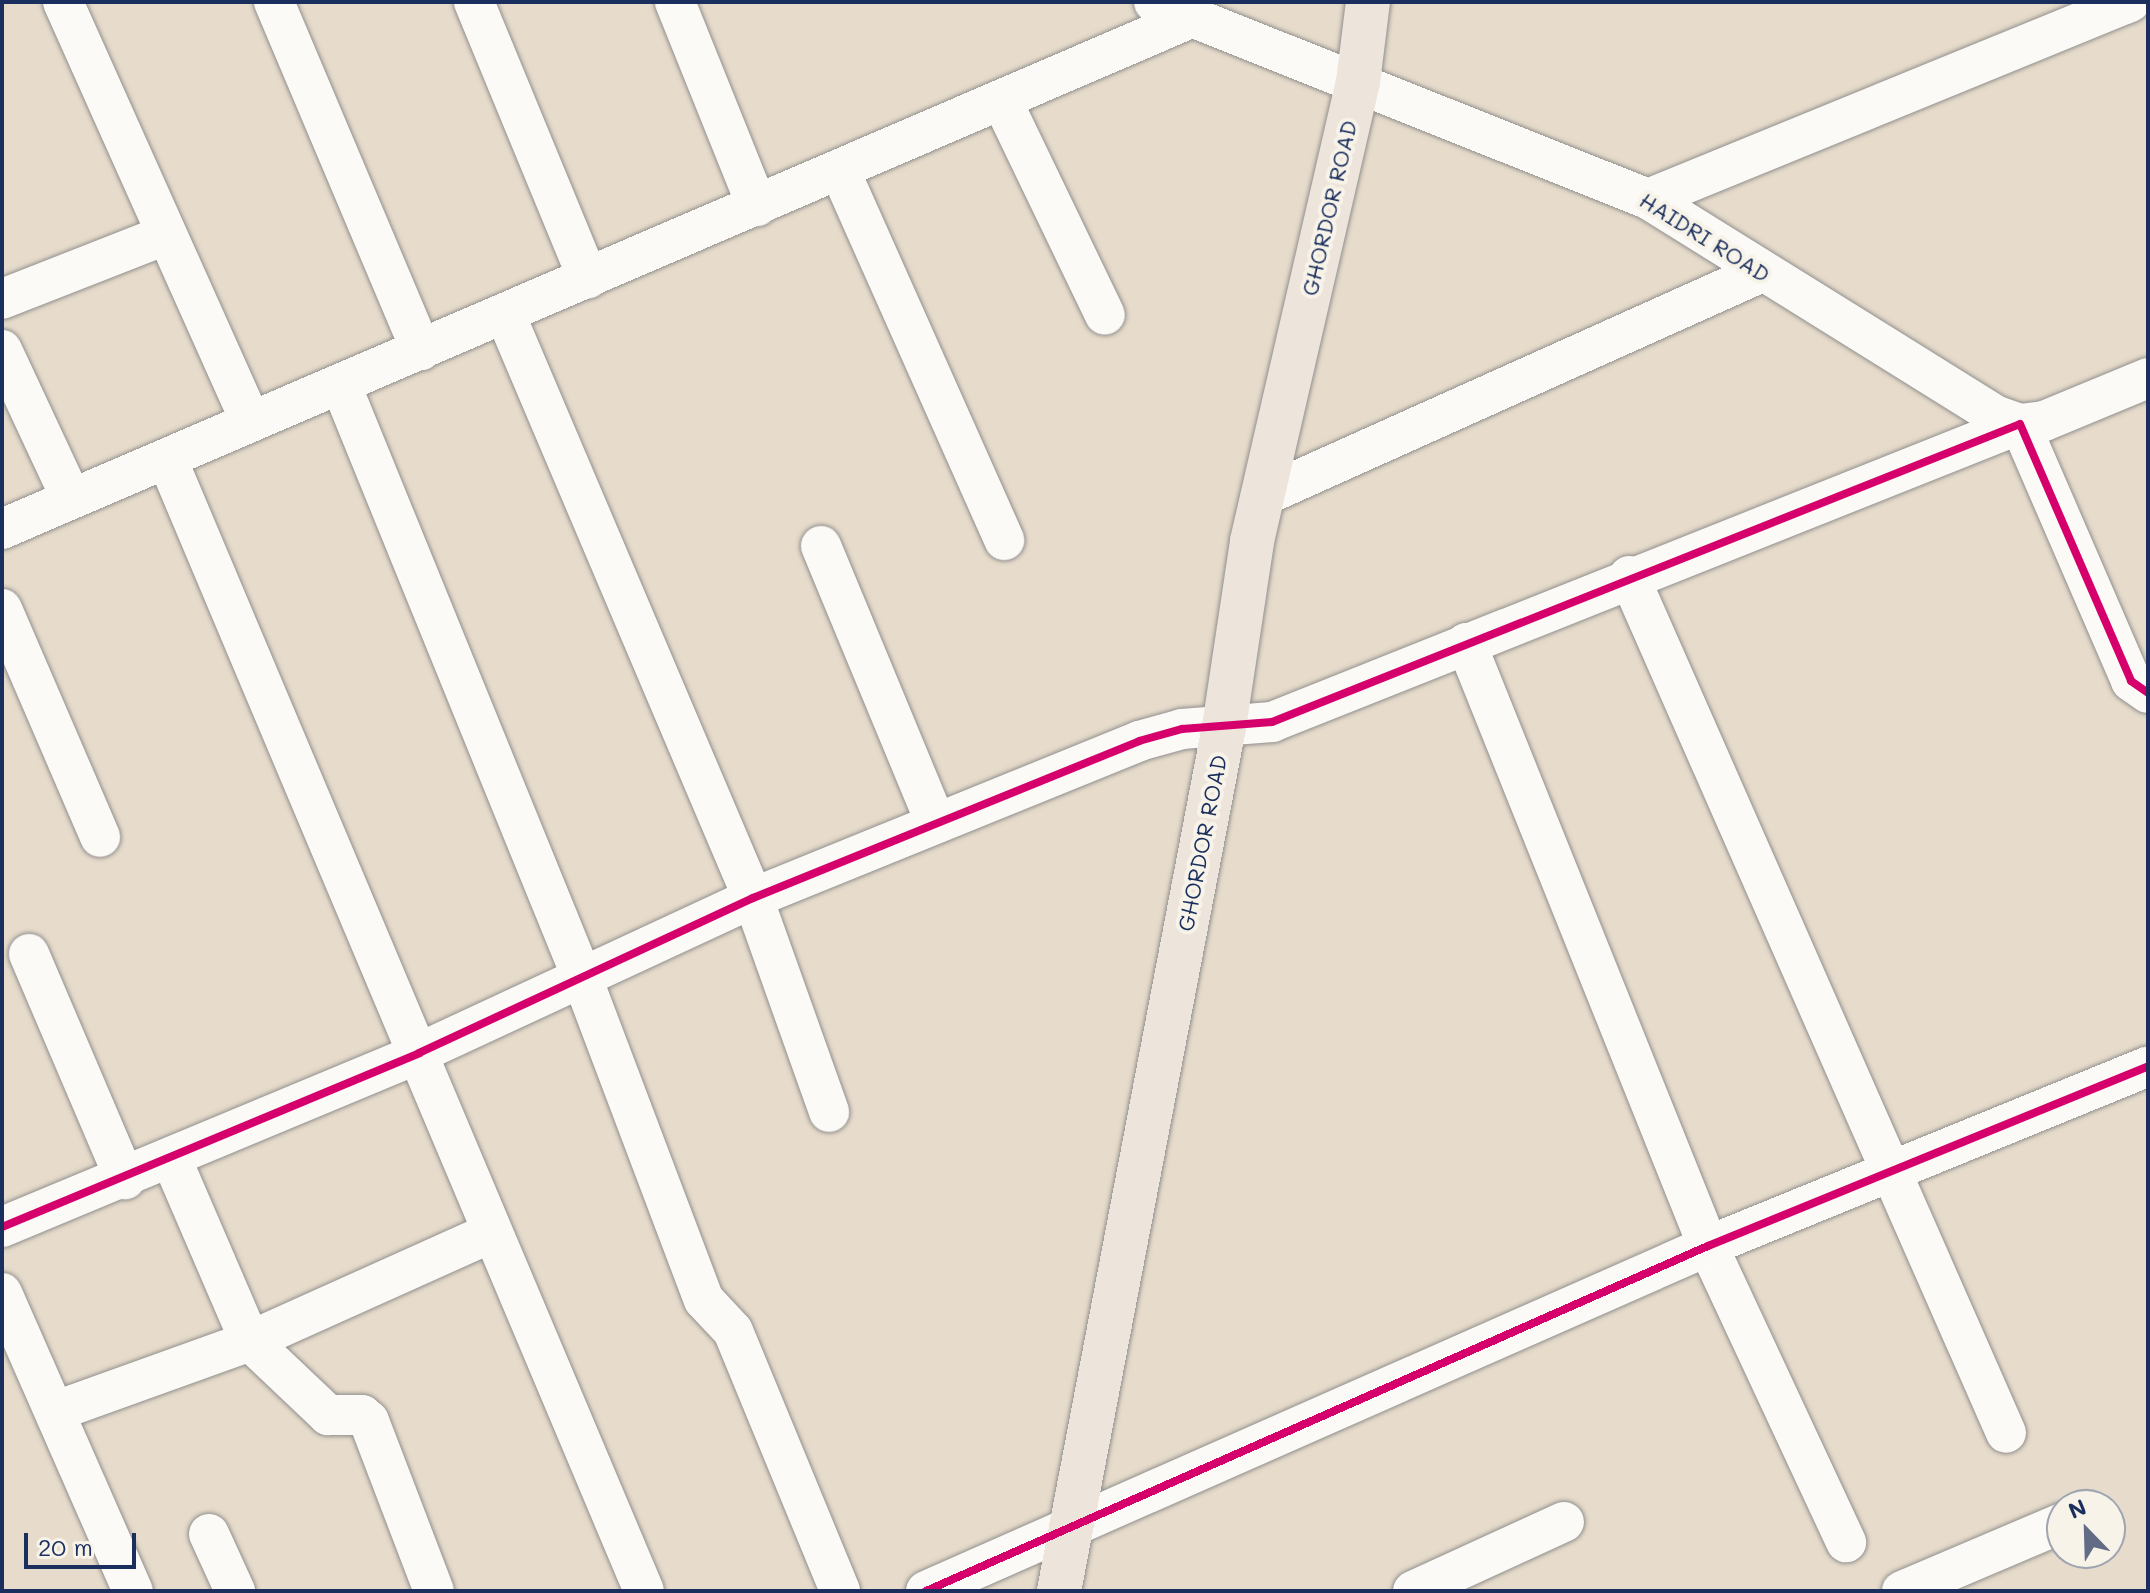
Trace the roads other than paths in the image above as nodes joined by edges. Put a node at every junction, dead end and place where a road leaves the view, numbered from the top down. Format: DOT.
graph roads {
  1 [pos="63,2"];
  2 [pos="274,2"];
  3 [pos="474,2"];
  4 [pos="675,2"];
  5 [pos="1154,2"];
  6 [pos="1368,2"];
  7 [pos="2130,2"];
  8 [pos="1191,18"];
  9 [pos="1358,82"];
  10 [pos="1002,101"];
  11 [pos="840,171"];
  12 [pos="1648,199"];
  13 [pos="757,206"];
  14 [pos="163,236"];
  15 [pos="1762,272"];
  16 [pos="588,278"];
  17 [pos="2,299"];
  18 [pos="505,314"];
  19 [pos="1105,315"];
  20 [pos="2,350"];
  21 [pos="421,350"];
  22 [pos="2148,378"];
  23 [pos="341,385"];
  24 [pos="250,421"];
  25 [pos="2020,424"];
  26 [pos="167,459"];
  27 [pos="1261,497"];
  28 [pos="71,498"];
  29 [pos="2,529"];
  30 [pos="1004,540"];
  31 [pos="821,546"];
  32 [pos="1629,576"];
  33 [pos="2,609"];
  34 [pos="1466,643"];
  35 [pos="2148,693"];
  36 [pos="1224,727"];
  37 [pos="936,823"];
  38 [pos="100,837"];
  39 [pos="753,898"];
  40 [pos="29,954"];
  41 [pos="581,975"];
  42 [pos="419,1053"];
  43 [pos="2148,1066"];
  44 [pos="829,1112"];
  45 [pos="171,1158"];
  46 [pos="1890,1169"];
  47 [pos="125,1179"];
  48 [pos="2,1227"];
  49 [pos="492,1232"];
  50 [pos="1708,1246"];
  51 [pos="2,1293"];
  52 [pos="250,1341"];
  53 [pos="56,1411"];
  54 [pos="2006,1433"];
  55 [pos="1564,1522"];
  56 [pos="1069,1530"];
  57 [pos="2046,1530"];
  58 [pos="209,1534"];
  59 [pos="1846,1542"];
  60 [pos="133,1591"];
  61 [pos="235,1591"];
  62 [pos="434,1591"];
  63 [pos="644,1591"];
  64 [pos="840,1591"];
  65 [pos="926,1591"];
  66 [pos="1059,1591"];
  67 [pos="1413,1591"];
  68 [pos="1902,1591"];
  1 -- 14 [label="street"];
  2 -- 21 [label="street"];
  3 -- 16 [label="street"];
  4 -- 13 [label="street"];
  5 -- 8 [label="street, HAIDRI ROAD"];
  6 -- 9 [label="main road, GHORDOR ROAD"];
  7 -- 12 [label="street"];
  8 -- 9 [label="street, HAIDRI ROAD"];
  8 -- 10 [label="street"];
  9 -- 12 [label="street, HAIDRI ROAD"];
  9 -- 27 [label="main road, GHORDOR ROAD"];
  10 -- 11 [label="street"];
  10 -- 19 [label="street"];
  11 -- 13 [label="street"];
  11 -- 30 [label="street"];
  12 -- 15 [label="street, HAIDRI ROAD"];
  13 -- 16 [label="street"];
  14 -- 17 [label="street"];
  14 -- 24 [label="street"];
  15 -- 25 [label="street, HAIDRI ROAD"];
  15 -- 27 [label="street"];
  16 -- 18 [label="street"];
  18 -- 21 [label="street"];
  18 -- 39 [label="street"];
  20 -- 28 [label="street"];
  21 -- 23 [label="street"];
  22 -- 25 [label="street"];
  23 -- 24 [label="street"];
  23 -- 41 [label="street"];
  24 -- 26 [label="street"];
  25 -- 32 [label="street"];
  25 -- 35 [label="street"];
  26 -- 28 [label="street"];
  26 -- 42 [label="street"];
  27 -- 36 [label="main road, GHORDOR ROAD"];
  28 -- 29 [label="street"];
  31 -- 37 [label="street"];
  32 -- 34 [label="street"];
  32 -- 46 [label="street"];
  33 -- 38 [label="street"];
  34 -- 36 [label="street"];
  34 -- 50 [label="street"];
  36 -- 37 [label="street"];
  36 -- 56 [label="main road, GHORDOR ROAD"];
  37 -- 39 [label="street"];
  39 -- 41 [label="street"];
  39 -- 44 [label="street"];
  40 -- 47 [label="street"];
  41 -- 42 [label="street"];
  41 -- 64 [label="street"];
  42 -- 45 [label="street"];
  42 -- 49 [label="street"];
  43 -- 46 [label="street"];
  45 -- 47 [label="street"];
  45 -- 52 [label="street"];
  46 -- 50 [label="street"];
  46 -- 54 [label="street"];
  47 -- 48 [label="street"];
  49 -- 52 [label="street"];
  49 -- 63 [label="street"];
  50 -- 56 [label="street"];
  50 -- 59 [label="street"];
  51 -- 53 [label="street"];
  52 -- 53 [label="street"];
  52 -- 62 [label="street"];
  53 -- 60 [label="street"];
  55 -- 67 [label="street"];
  56 -- 65 [label="street"];
  56 -- 66 [label="main road, GHORDOR ROAD"];
  57 -- 68 [label="street"];
  58 -- 61 [label="street"];
}
